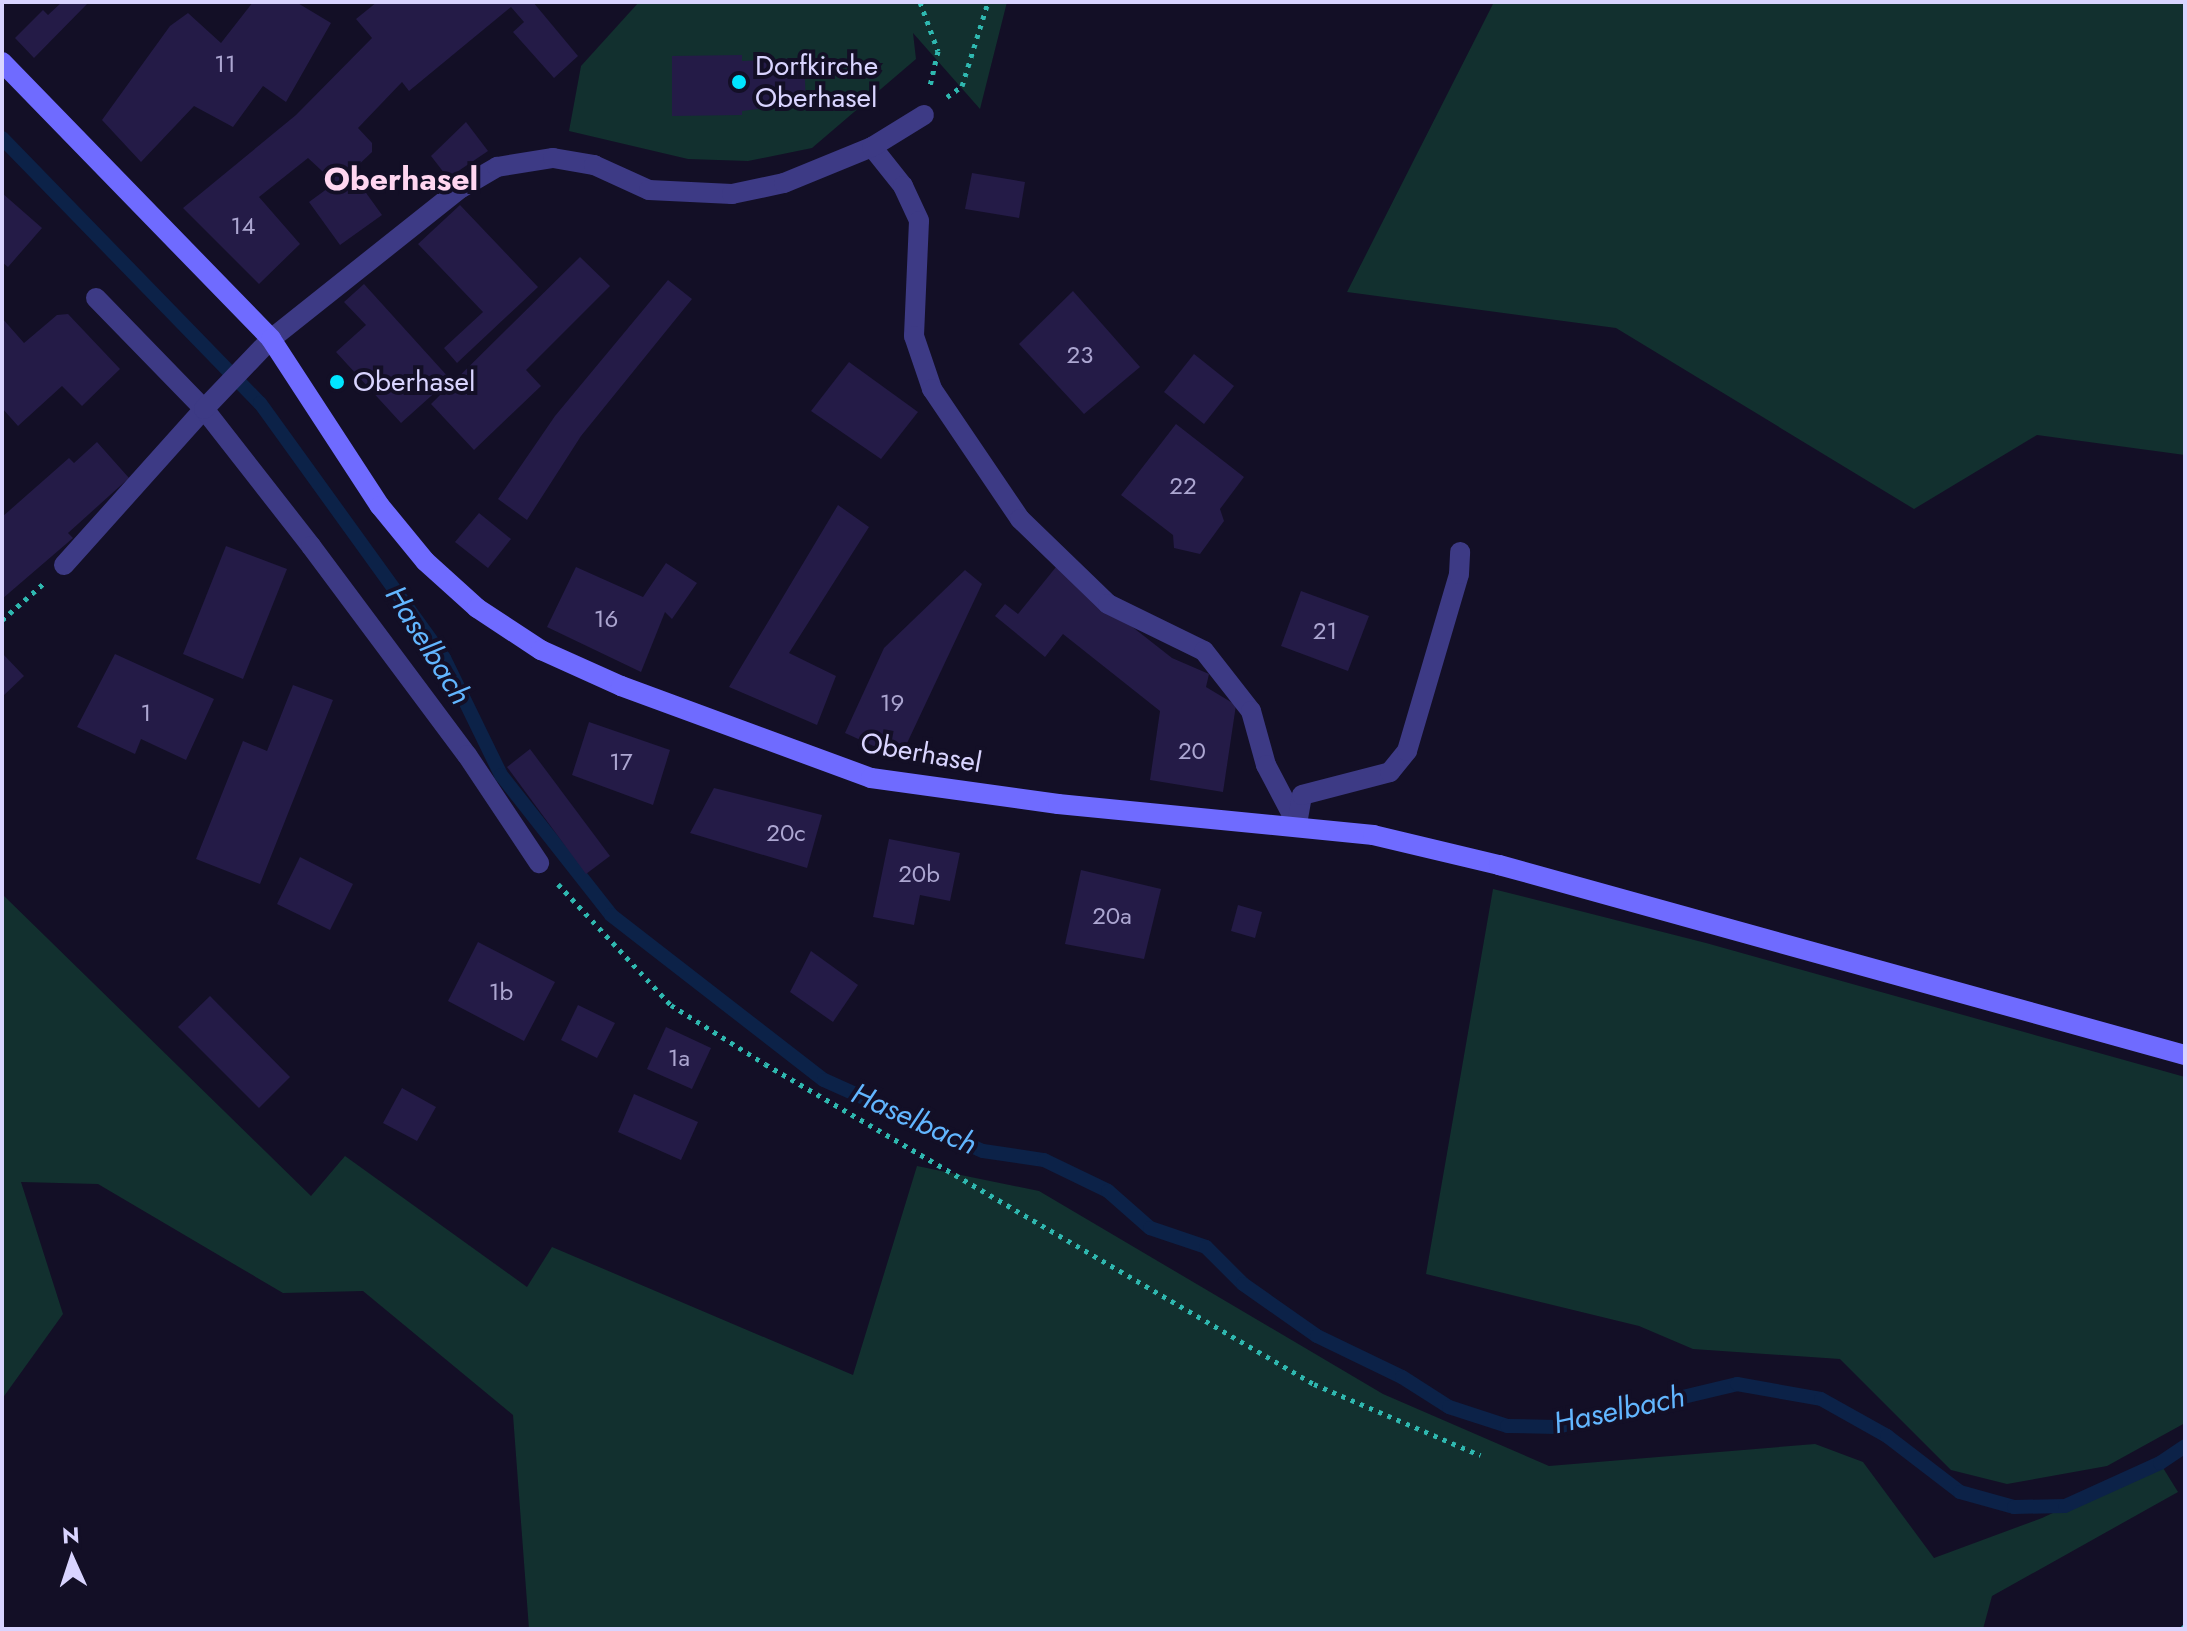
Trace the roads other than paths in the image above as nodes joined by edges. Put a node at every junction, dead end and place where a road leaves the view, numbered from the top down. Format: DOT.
graph roads {
  1 [pos="2,62"];
  2 [pos="924,115"];
  3 [pos="872,147"];
  4 [pos="96,298"];
  5 [pos="271,339"];
  6 [pos="204,409"];
  7 [pos="1460,552"];
  8 [pos="64,565"];
  9 [pos="1297,824"];
  10 [pos="539,863"];
  11 [pos="2185,1055"];
  1 -- 5 [label="street, Oberhasel"];
  2 -- 3 [label="street"];
  3 -- 5 [label="street"];
  3 -- 9 [label="street"];
  4 -- 6 [label="street"];
  5 -- 6 [label="street"];
  5 -- 9 [label="street, Oberhasel"];
  6 -- 8 [label="street"];
  6 -- 10 [label="street"];
  7 -- 9 [label="street"];
  9 -- 11 [label="street, Oberhasel"];
}
